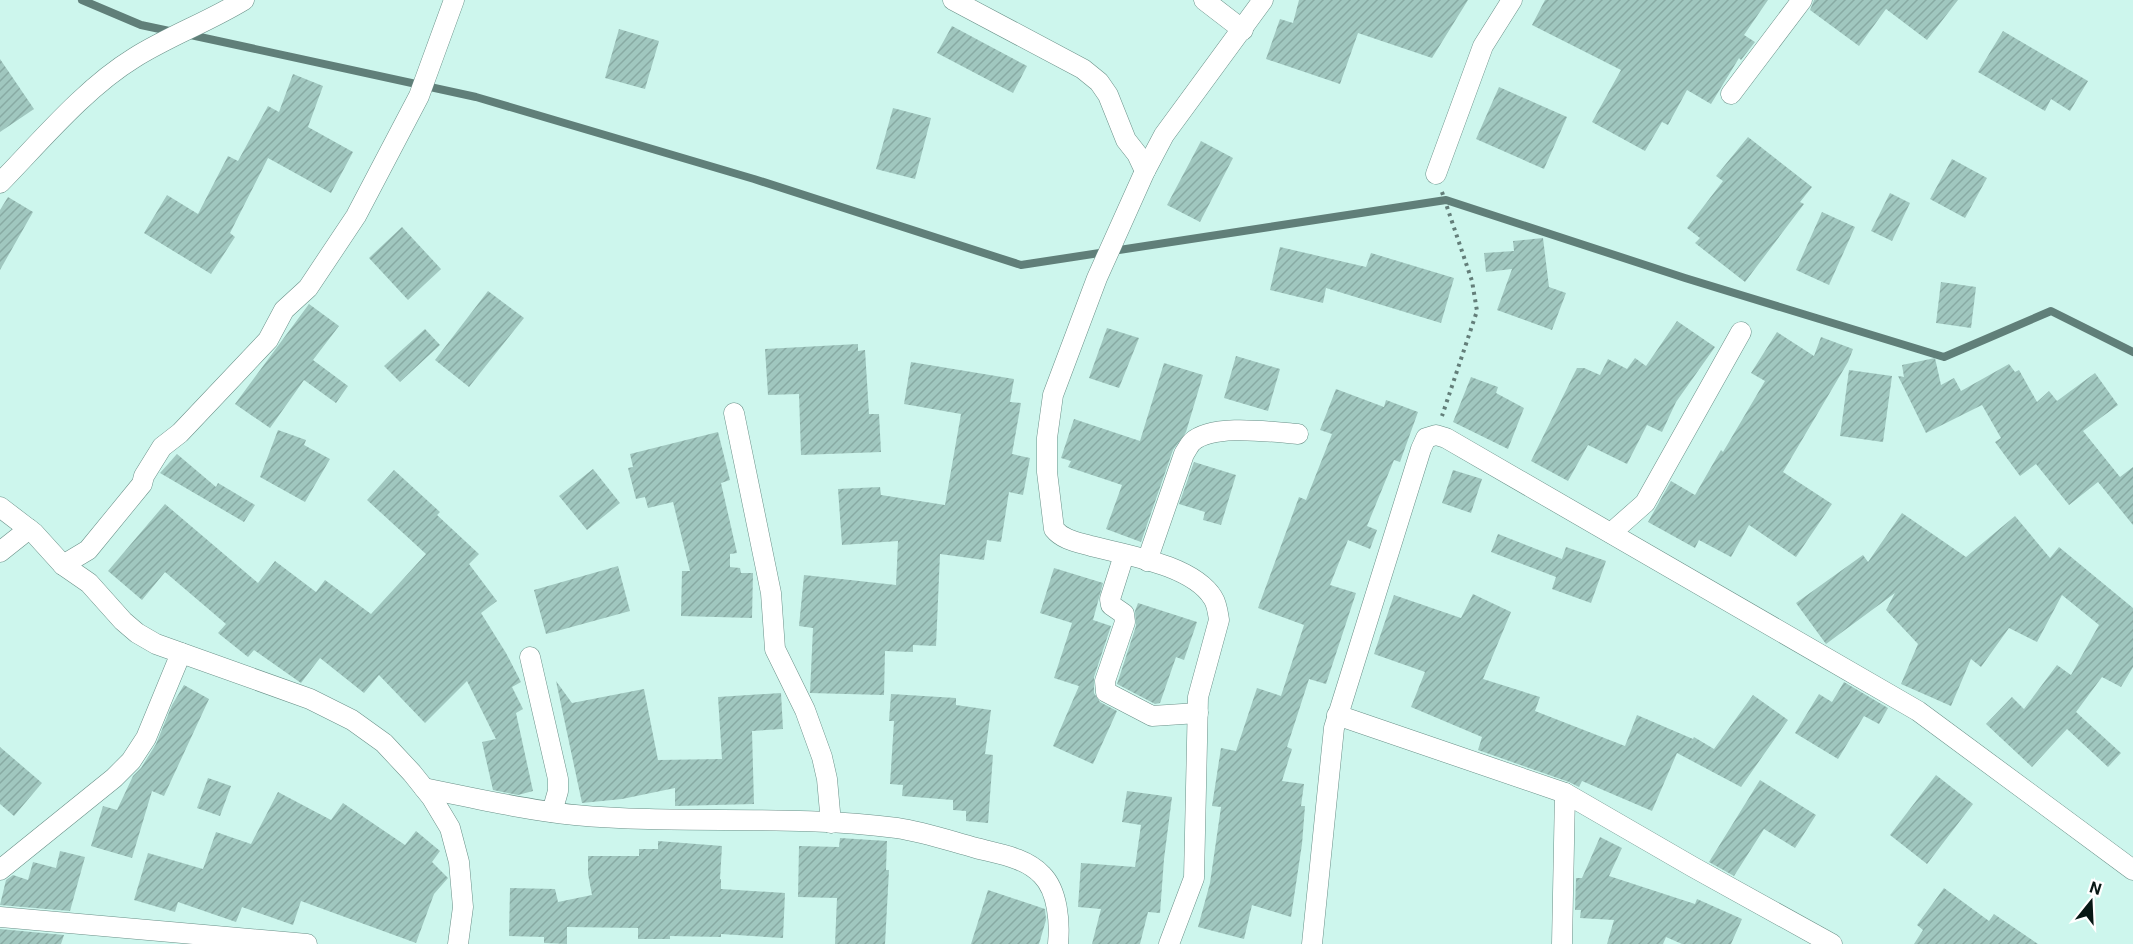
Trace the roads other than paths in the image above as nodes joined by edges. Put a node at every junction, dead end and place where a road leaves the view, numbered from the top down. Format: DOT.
graph roads {
  1 [pos="244,0"];
  2 [pos="454,0"];
  3 [pos="953,0"];
  4 [pos="1204,0"];
  5 [pos="1263,0"];
  6 [pos="1512,0"];
  7 [pos="1802,0"];
  8 [pos="1243,30"];
  9 [pos="1731,94"];
  10 [pos="1145,171"];
  11 [pos="1439,182"];
  12 [pos="0,183"];
  13 [pos="1742,332"];
  14 [pos="734,413"];
  15 [pos="1298,434"];
  16 [pos="0,507"];
  17 [pos="29,529"];
  18 [pos="1611,533"];
  19 [pos="0,552"];
  20 [pos="1124,555"];
  21 [pos="1147,561"];
  22 [pos="63,564"];
  23 [pos="182,653"];
  24 [pos="530,657"];
  25 [pos="1198,713"];
  26 [pos="1337,715"];
  27 [pos="424,788"];
  28 [pos="1565,793"];
  29 [pos="552,812"];
  30 [pos="831,823"];
  31 [pos="0,870"];
  32 [pos="2133,870"];
  33 [pos="0,917"];
  34 [pos="307,944"];
  35 [pos="458,944"];
  36 [pos="1058,944"];
  37 [pos="1169,944"];
  38 [pos="1312,944"];
  39 [pos="1562,944"];
  40 [pos="1833,944"];
  1 -- 12 [label="street"];
  2 -- 22 [label="street"];
  3 -- 10 [label="street"];
  4 -- 8 [label="street"];
  5 -- 8 [label="street"];
  6 -- 11 [label="street"];
  7 -- 9 [label="street"];
  8 -- 10 [label="street"];
  10 -- 20 [label="street"];
  13 -- 18 [label="street"];
  14 -- 30 [label="street"];
  15 -- 21 [label="street"];
  16 -- 17 [label="street"];
  17 -- 19 [label="street"];
  17 -- 22 [label="street"];
  18 -- 26 [label="street"];
  18 -- 32 [label="street"];
  20 -- 21 [label="street"];
  20 -- 25 [label="street"];
  21 -- 25 [label="street"];
  22 -- 23 [label="street"];
  23 -- 27 [label="street"];
  23 -- 31 [label="street"];
  24 -- 29 [label="street"];
  25 -- 37 [label="street"];
  26 -- 28 [label="street"];
  26 -- 38 [label="street"];
  27 -- 29 [label="street"];
  27 -- 35 [label="street"];
  28 -- 39 [label="street"];
  28 -- 40 [label="street"];
  29 -- 30 [label="street"];
  30 -- 36 [label="street"];
  33 -- 34 [label="street"];
}
